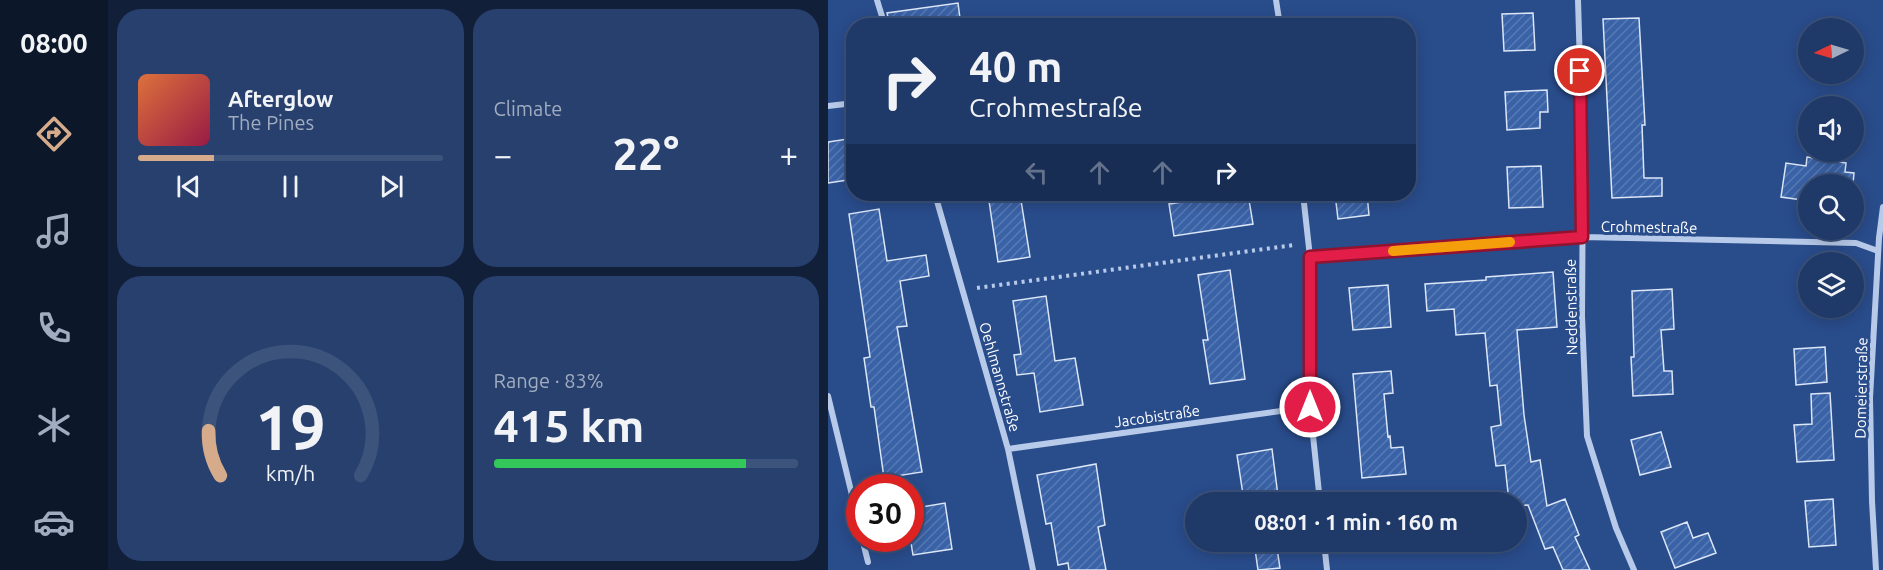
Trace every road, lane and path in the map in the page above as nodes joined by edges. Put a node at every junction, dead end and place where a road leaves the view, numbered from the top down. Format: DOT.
graph roads {
  1 [pos="877,0"];
  2 [pos="1276,0"];
  3 [pos="1578,0"];
  4 [pos="883,18"];
  5 [pos="1279,18"];
  6 [pos="846,104"];
  7 [pos="828,106"];
  8 [pos="937,201"];
  9 [pos="1304,201"];
  10 [pos="1883,207"];
  11 [pos="1582,237"];
  12 [pos="1309,242"];
  13 [pos="1878,251"];
  14 [pos="1310,257"];
  15 [pos="962,290"];
  16 [pos="828,396"];
  17 [pos="1310,407"];
  18 [pos="1008,449"];
  19 [pos="847,474"];
  20 [pos="1319,492"];
  21 [pos="866,552"];
  22 [pos="1325,552"];
  23 [pos="868,562"];
  24 [pos="1033,570"];
  25 [pos="1327,570"];
  26 [pos="1634,570"];
  27 [pos="1876,570"];
  1 -- 4 [label="street"];
  2 -- 5 [label="street"];
  3 -- 11 [label="street, Neddenstraße"];
  6 -- 7 [label="street"];
  8 -- 15 [label="street, Oehlmannstraße"];
  9 -- 12 [label="street"];
  10 -- 13 [label="street, Domeierstraße"];
  11 -- 13 [label="street, Crohmestraße"];
  11 -- 14 [label="street, Crohmestraße"];
  11 -- 26 [label="street, Neddenstraße"];
  12 -- 14 [label="street"];
  12 -- 15 [label="path"];
  13 -- 27 [label="street, Domeierstraße"];
  14 -- 17 [label="street"];
  15 -- 18 [label="street, Oehlmannstraße"];
  16 -- 19 [label="street"];
  17 -- 18 [label="street, Jacobistraße"];
  17 -- 20 [label="street"];
  18 -- 24 [label="street, Oehlmannstraße"];
  21 -- 23 [label="street"];
  22 -- 25 [label="street"];
}
